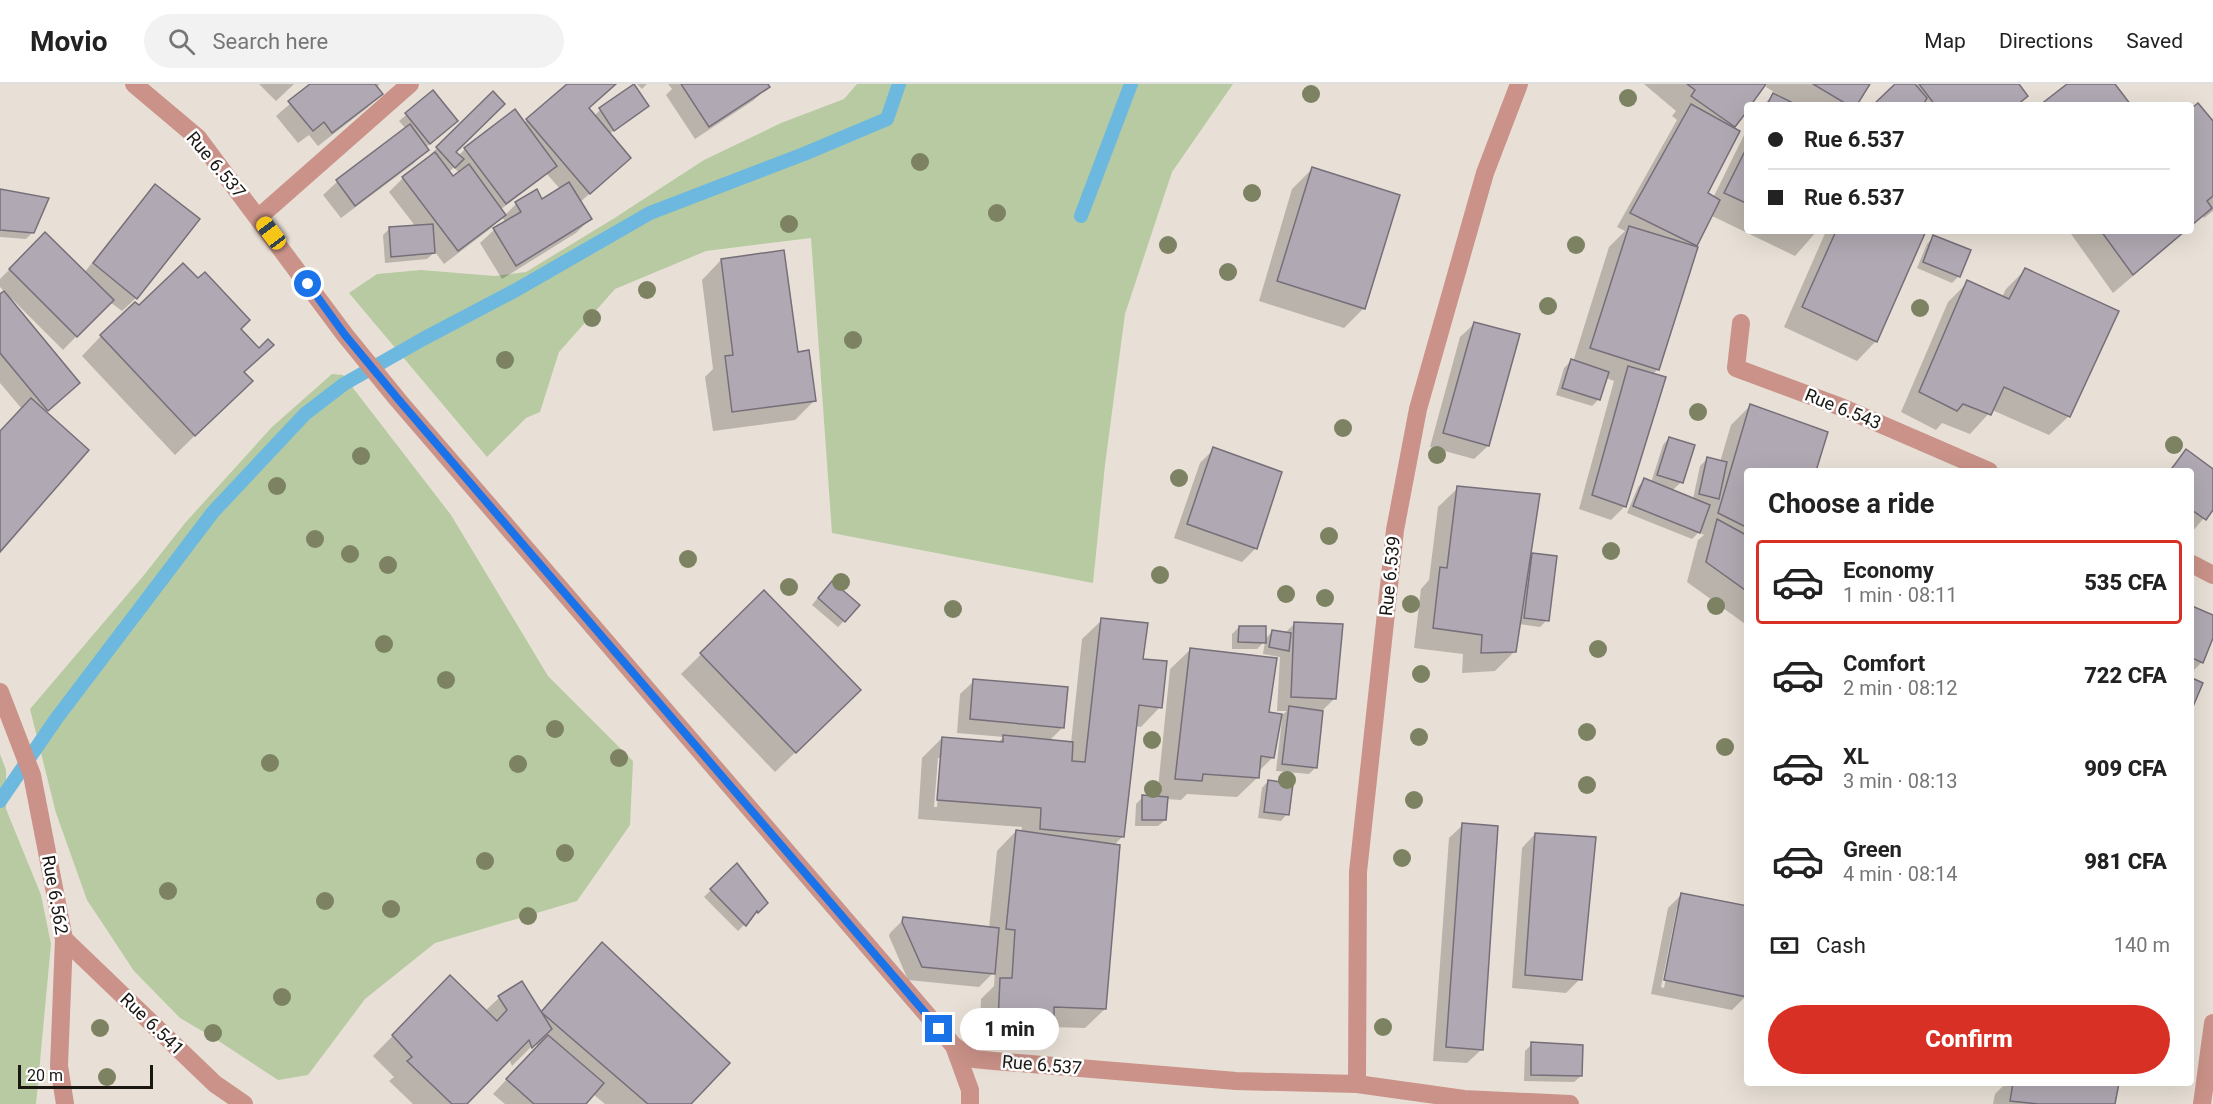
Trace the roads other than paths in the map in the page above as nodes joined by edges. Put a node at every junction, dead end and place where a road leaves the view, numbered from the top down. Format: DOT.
graph roads {
  1 [pos="134,84"];
  2 [pos="410,84"];
  3 [pos="1519,84"];
  4 [pos="259,217"];
  5 [pos="1741,323"];
  6 [pos="1982,468"];
  7 [pos="2194,565"];
  8 [pos="2213,575"];
  9 [pos="0,692"];
  10 [pos="64,939"];
  11 [pos="2213,1023"];
  12 [pos="954,1046"];
  13 [pos="1357,1084"];
  14 [pos="1463,1101"];
  15 [pos="65,1104"];
  16 [pos="244,1104"];
  17 [pos="970,1104"];
  18 [pos="1570,1104"];
  19 [pos="2202,1104"];
  1 -- 4 [label="street, Rue 6.537"];
  2 -- 4 [label="street"];
  3 -- 13 [label="street, Rue 6.539"];
  4 -- 12 [label="street, Rue 6.537"];
  5 -- 6 [label="street, Rue 6.543"];
  7 -- 8 [label="street"];
  9 -- 10 [label="street, Rue 6.562"];
  10 -- 15 [label="street, Rue 6.562"];
  10 -- 16 [label="street, Rue 6.541"];
  11 -- 19 [label="street"];
  12 -- 13 [label="street, Rue 6.537"];
  12 -- 17 [label="street"];
  13 -- 14 [label="street, Rue 6.537"];
  14 -- 18 [label="street, Rue 6.537"];
}
